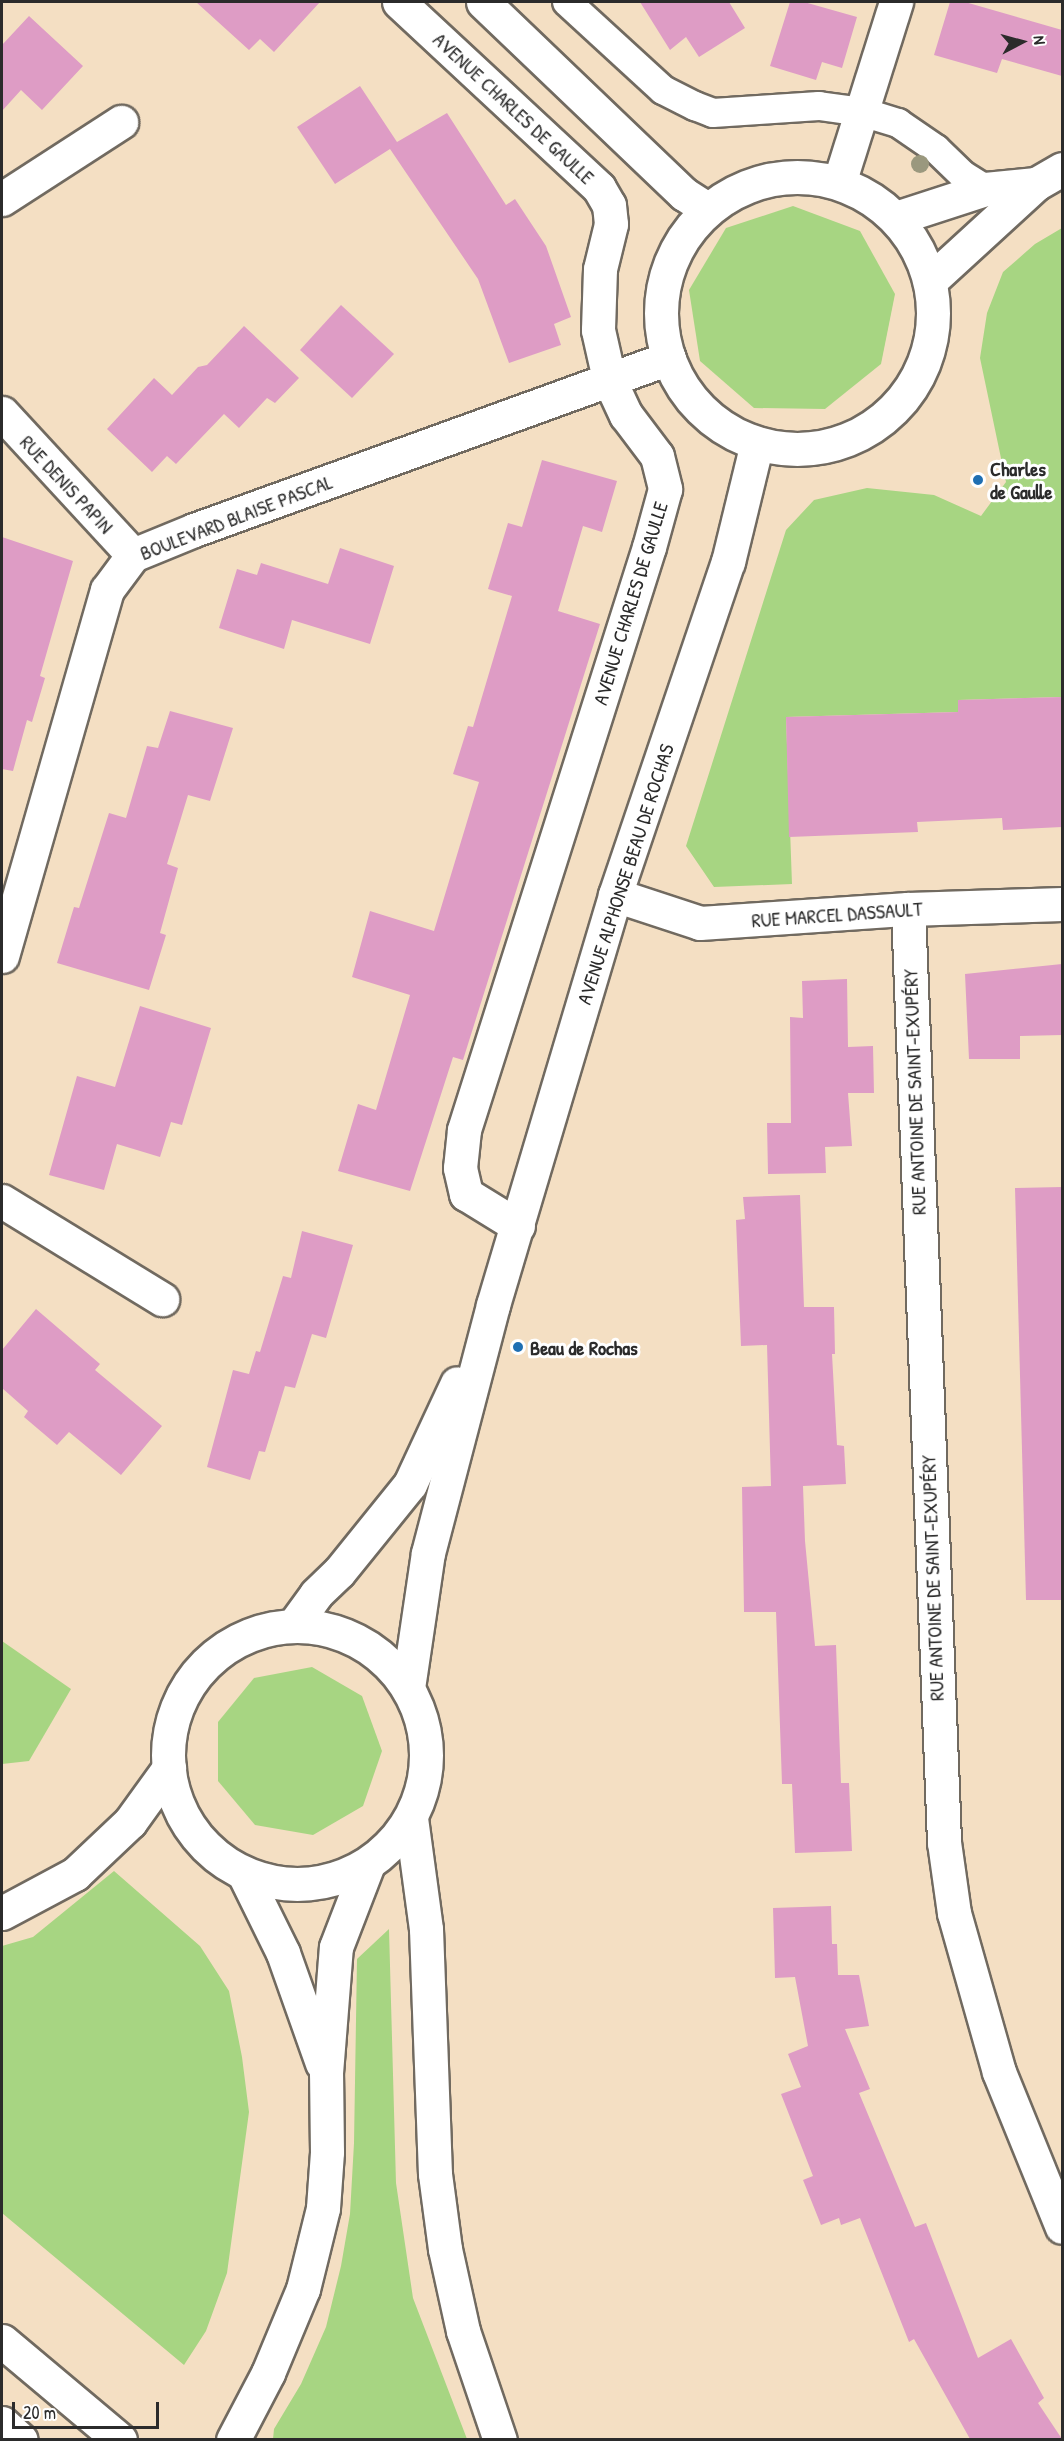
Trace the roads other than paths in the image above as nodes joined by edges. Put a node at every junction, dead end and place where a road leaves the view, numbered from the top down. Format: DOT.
graph roads {
  1 [pos="399,2"];
  2 [pos="483,2"];
  3 [pos="567,2"];
  4 [pos="896,2"];
  5 [pos="862,112"];
  6 [pos="121,122"];
  7 [pos="1049,177"];
  8 [pos="839,183"];
  9 [pos="985,189"];
  10 [pos="2,199"];
  11 [pos="707,209"];
  12 [pos="896,218"];
  13 [pos="930,280"];
  14 [pos="669,358"];
  15 [pos="609,379"];
  16 [pos="2,413"];
  17 [pos="758,443"];
  18 [pos="133,555"];
  19 [pos="615,895"];
  20 [pos="1062,904"];
  21 [pos="908,909"];
  22 [pos="2,956"];
  23 [pos="2,1201"];
  24 [pos="518,1226"];
  25 [pos="162,1299"];
  26 [pos="493,1305"];
  27 [pos="292,1626"];
  28 [pos="408,1688"];
  29 [pos="169,1768"];
  30 [pos="411,1818"];
  31 [pos="368,1864"];
  32 [pos="244,1874"];
  33 [pos="2,1913"];
  34 [pos="326,2073"];
  35 [pos="1062,2227"];
  36 [pos="2,2342"];
  37 [pos="2,2423"];
  38 [pos="21,2439"];
  39 [pos="120,2439"];
  40 [pos="233,2439"];
  41 [pos="500,2439"];
  1 -- 15 [label="main road, AVENUE CHARLES DE GAULLE"];
  2 -- 11 [label="main road"];
  3 -- 5 [label="lane"];
  4 -- 5 [label="main road"];
  5 -- 8 [label="main road"];
  5 -- 9 [label="lane"];
  6 -- 10 [label="main road"];
  7 -- 9 [label="main road"];
  7 -- 13 [label="main road"];
  8 -- 11 [label="main road"];
  8 -- 12 [label="main road"];
  9 -- 12 [label="main road"];
  11 -- 14 [label="main road"];
  12 -- 13 [label="main road"];
  13 -- 17 [label="main road"];
  14 -- 15 [label="main road, BOULEVARD BLAISE PASCAL"];
  14 -- 17 [label="main road"];
  15 -- 18 [label="main road, BOULEVARD BLAISE PASCAL"];
  15 -- 24 [label="main road, AVENUE CHARLES DE GAULLE"];
  16 -- 18 [label="main road, RUE DENIS PAPIN"];
  17 -- 19 [label="main road, AVENUE ALPHONSE BEAU DE ROCHAS"];
  18 -- 22 [label="main road, BOULEVARD BLAISE PASCAL"];
  19 -- 21 [label="main road, RUE MARCEL DASSAULT"];
  19 -- 24 [label="main road, AVENUE ALPHONSE BEAU DE ROCHAS"];
  20 -- 21 [label="main road, RUE MARCEL DASSAULT"];
  21 -- 35 [label="main road, RUE ANTOINE DE SAINT-EXUPÉRY"];
  23 -- 25 [label="main road"];
  24 -- 26 [label="main road, AVENUE ALPHONSE BEAU DE ROCHAS"];
  26 -- 27 [label="main road, AVENUE ALPHONSE BEAU DE ROCHAS"];
  26 -- 28 [label="main road, AVENUE ALPHONSE BEAU DE ROCHAS"];
  27 -- 28 [label="main road"];
  27 -- 29 [label="main road"];
  28 -- 30 [label="main road"];
  29 -- 32 [label="main road"];
  29 -- 33 [label="main road"];
  30 -- 31 [label="main road"];
  30 -- 41 [label="main road"];
  31 -- 32 [label="main road"];
  31 -- 34 [label="main road"];
  32 -- 34 [label="main road"];
  34 -- 40 [label="main road"];
  36 -- 39 [label="main road"];
  37 -- 38 [label="main road"];
}
